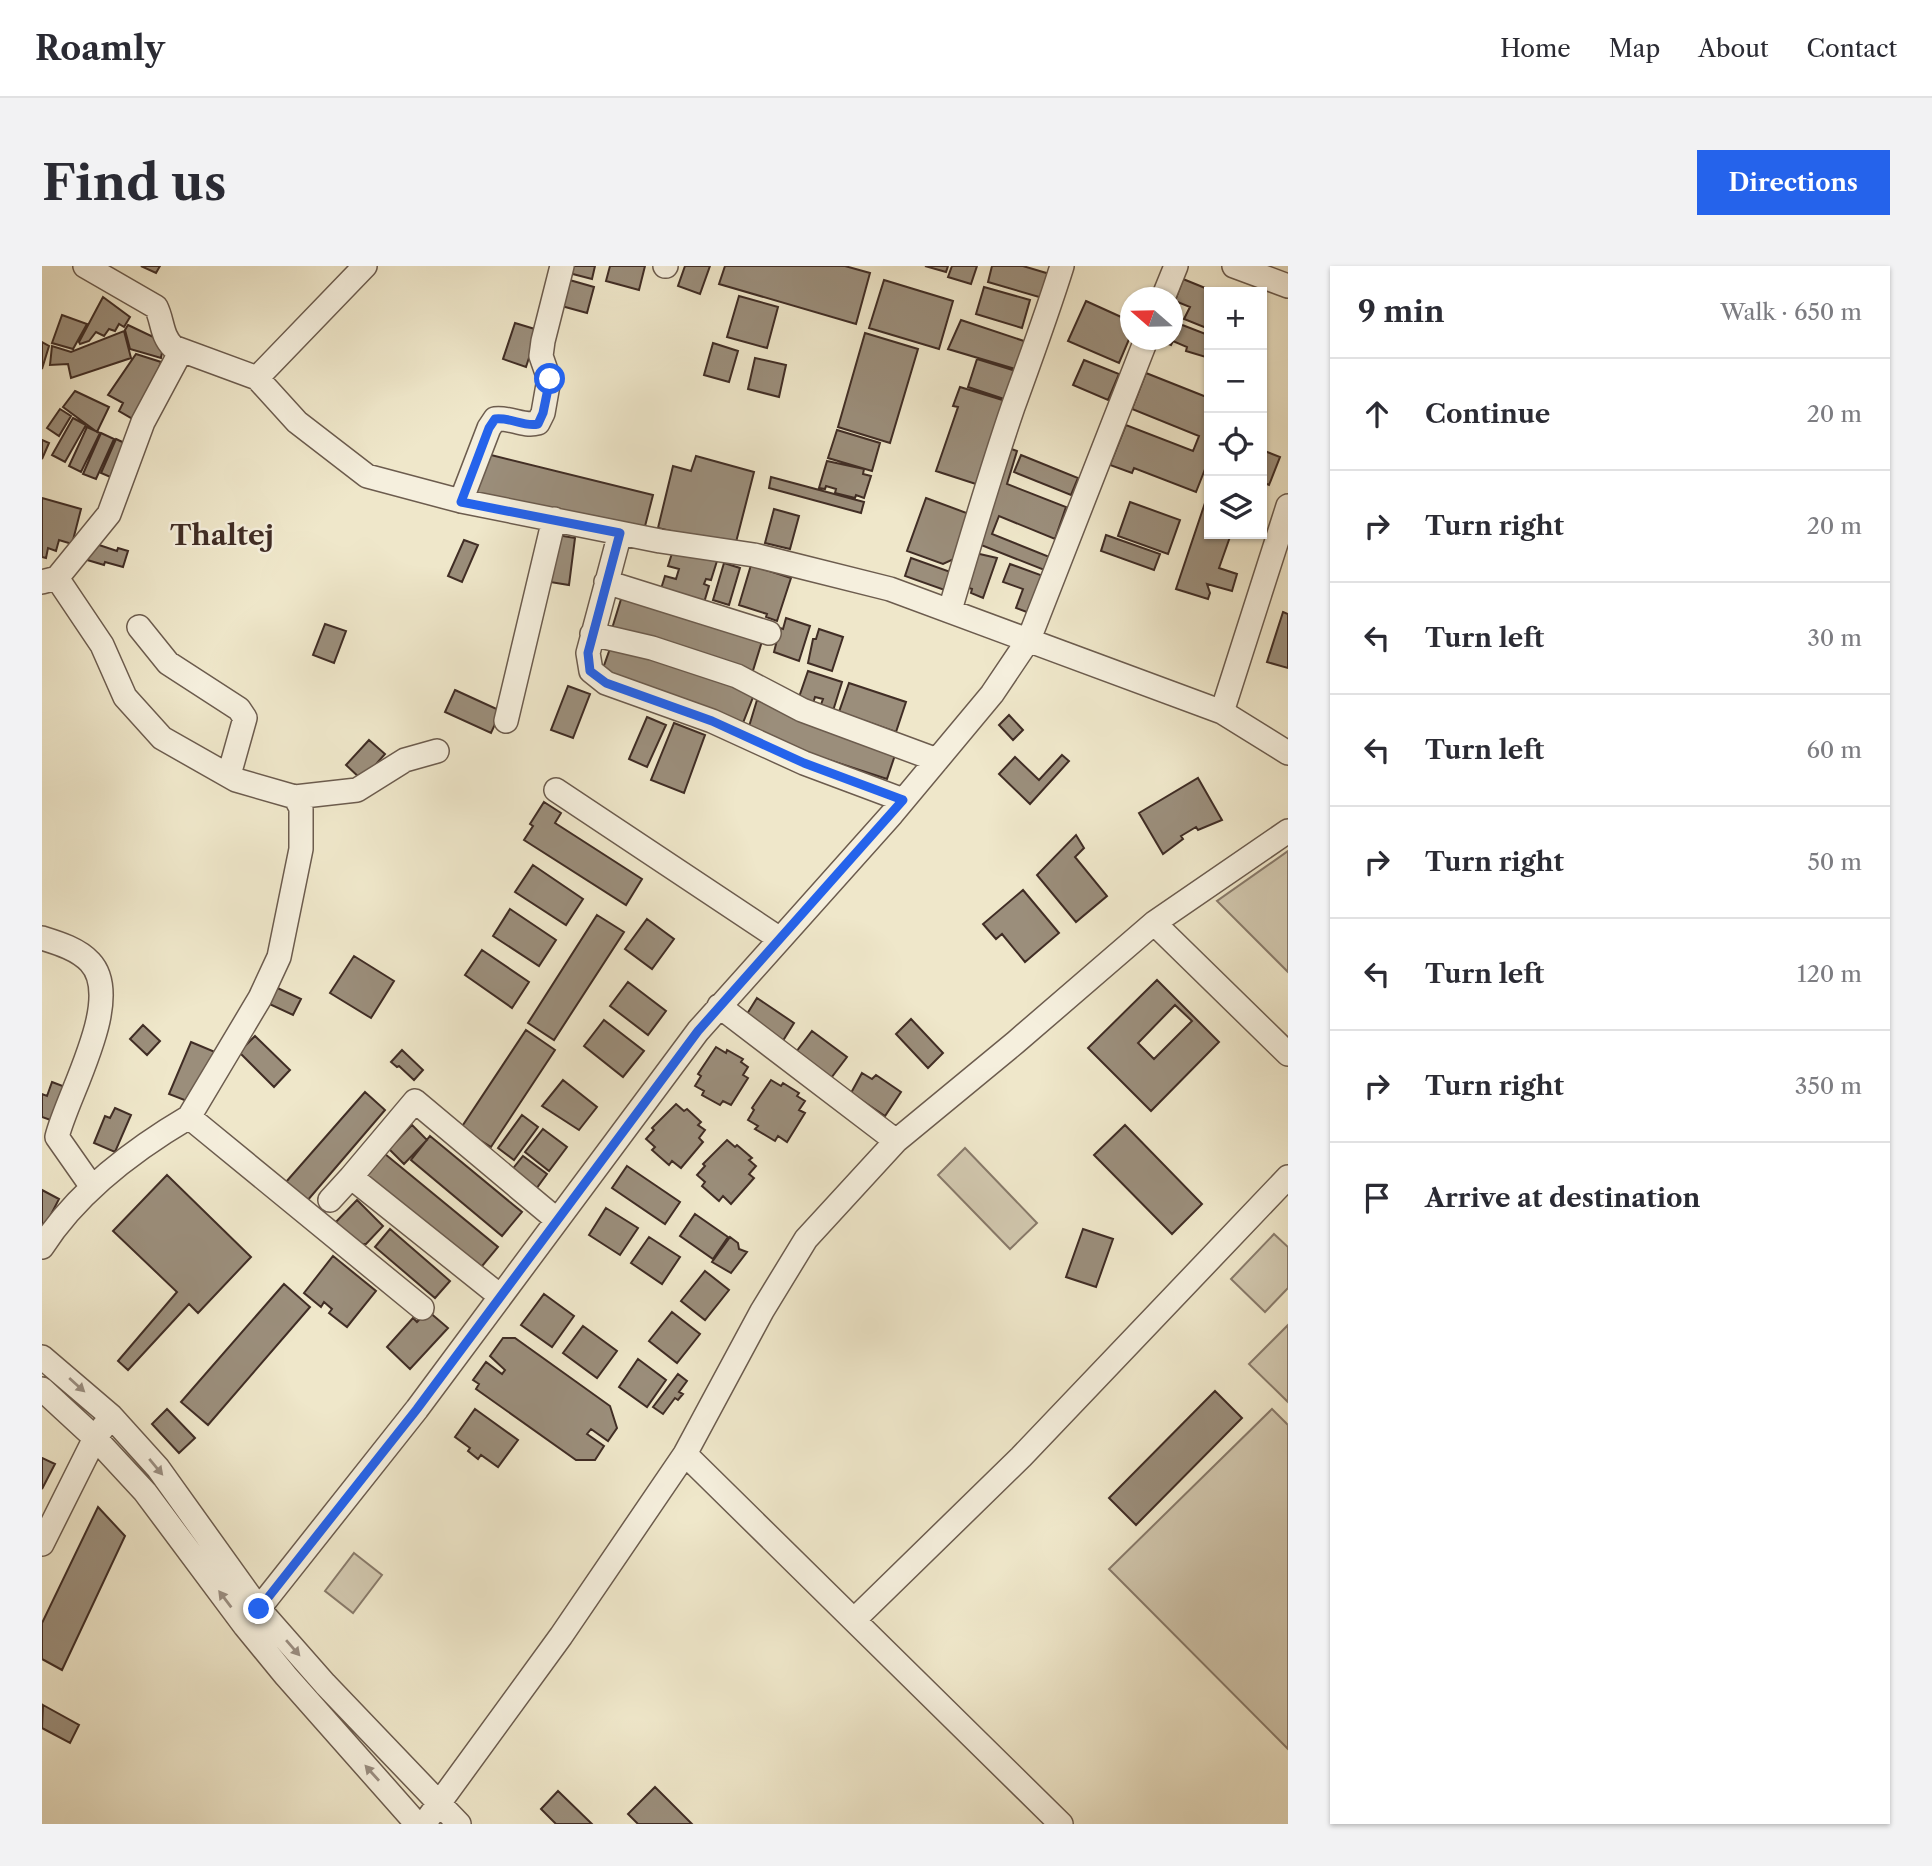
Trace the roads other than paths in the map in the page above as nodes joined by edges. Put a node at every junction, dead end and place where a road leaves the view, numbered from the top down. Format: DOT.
graph roads {
  1 [pos="85,266"];
  2 [pos="365,266"];
  3 [pos="562,266"];
  4 [pos="1062,266"];
  5 [pos="1176,266"];
  6 [pos="1234,266"];
  7 [pos="1288,286"];
  8 [pos="1167,287"];
  9 [pos="1142,350"];
  10 [pos="181,351"];
  11 [pos="257,378"];
  12 [pos="461,502"];
  13 [pos="1288,506"];
  14 [pos="554,519"];
  15 [pos="620,533"];
  16 [pos="50,580"];
  17 [pos="606,582"];
  18 [pos="950,610"];
  19 [pos="139,627"];
  20 [pos="769,633"];
  21 [pos="592,634"];
  22 [pos="1029,639"];
  23 [pos="1222,712"];
  24 [pos="506,721"];
  25 [pos="437,751"];
  26 [pos="1288,753"];
  27 [pos="937,760"];
  28 [pos="229,775"];
  29 [pos="556,790"];
  30 [pos="295,796"];
  31 [pos="903,800"];
  32 [pos="1288,831"];
  33 [pos="1154,923"];
  34 [pos="42,938"];
  35 [pos="780,939"];
  36 [pos="719,1006"];
  37 [pos="1288,1054"];
  38 [pos="189,1117"];
  39 [pos="896,1141"];
  40 [pos="351,1177"];
  41 [pos="1288,1177"];
  42 [pos="92,1187"];
  43 [pos="330,1200"];
  44 [pos="557,1220"];
  45 [pos="42,1247"];
  46 [pos="500,1296"];
  47 [pos="422,1308"];
  48 [pos="42,1357"];
  49 [pos="42,1389"];
  50 [pos="111,1416"];
  51 [pos="95,1438"];
  52 [pos="685,1454"];
  53 [pos="42,1544"];
  54 [pos="252,1618"];
  55 [pos="854,1620"];
  56 [pos="438,1804"];
  57 [pos="417,1824"];
  58 [pos="424,1824"];
  59 [pos="459,1824"];
  60 [pos="1061,1824"];
  1 -- 10 [label="street"];
  2 -- 11 [label="street"];
  3 -- 12 [label="street"];
  4 -- 18 [label="street"];
  5 -- 8 [label="street"];
  6 -- 7 [label="street"];
  9 -- 22 [label="street"];
  10 -- 11 [label="street"];
  10 -- 16 [label="street"];
  11 -- 12 [label="street"];
  12 -- 14 [label="street"];
  13 -- 23 [label="street"];
  14 -- 15 [label="street"];
  14 -- 24 [label="street"];
  15 -- 17 [label="street"];
  15 -- 18 [label="street"];
  16 -- 28 [label="street"];
  17 -- 20 [label="street"];
  17 -- 21 [label="street"];
  18 -- 22 [label="street"];
  19 -- 28 [label="street"];
  21 -- 27 [label="street"];
  21 -- 31 [label="street"];
  22 -- 23 [label="street"];
  22 -- 27 [label="street"];
  23 -- 26 [label="street"];
  25 -- 30 [label="street"];
  27 -- 31 [label="street"];
  28 -- 30 [label="street"];
  29 -- 35 [label="street"];
  30 -- 38 [label="street"];
  31 -- 35 [label="street"];
  32 -- 33 [label="street"];
  33 -- 37 [label="street"];
  33 -- 39 [label="street"];
  34 -- 42 [label="street"];
  35 -- 36 [label="street"];
  36 -- 39 [label="street"];
  36 -- 44 [label="street"];
  38 -- 42 [label="street"];
  38 -- 47 [label="street"];
  39 -- 52 [label="street"];
  40 -- 43 [label="street"];
  40 -- 44 [label="street"];
  40 -- 46 [label="street"];
  41 -- 55 [label="street"];
  42 -- 45 [label="street"];
  44 -- 46 [label="street"];
  46 -- 54 [label="street"];
  48 -- 50 [label="street, one-way"];
  49 -- 51 [label="street"];
  50 -- 51 [label="street"];
  50 -- 54 [label="street, one-way"];
  51 -- 53 [label="street"];
  54 -- 51 [label="street, one-way"];
  52 -- 55 [label="street"];
  52 -- 56 [label="street"];
  54 -- 56 [label="street, one-way"];
  57 -- 54 [label="street, one-way"];
  55 -- 60 [label="street"];
  56 -- 58 [label="street"];
  56 -- 59 [label="street"];
}
